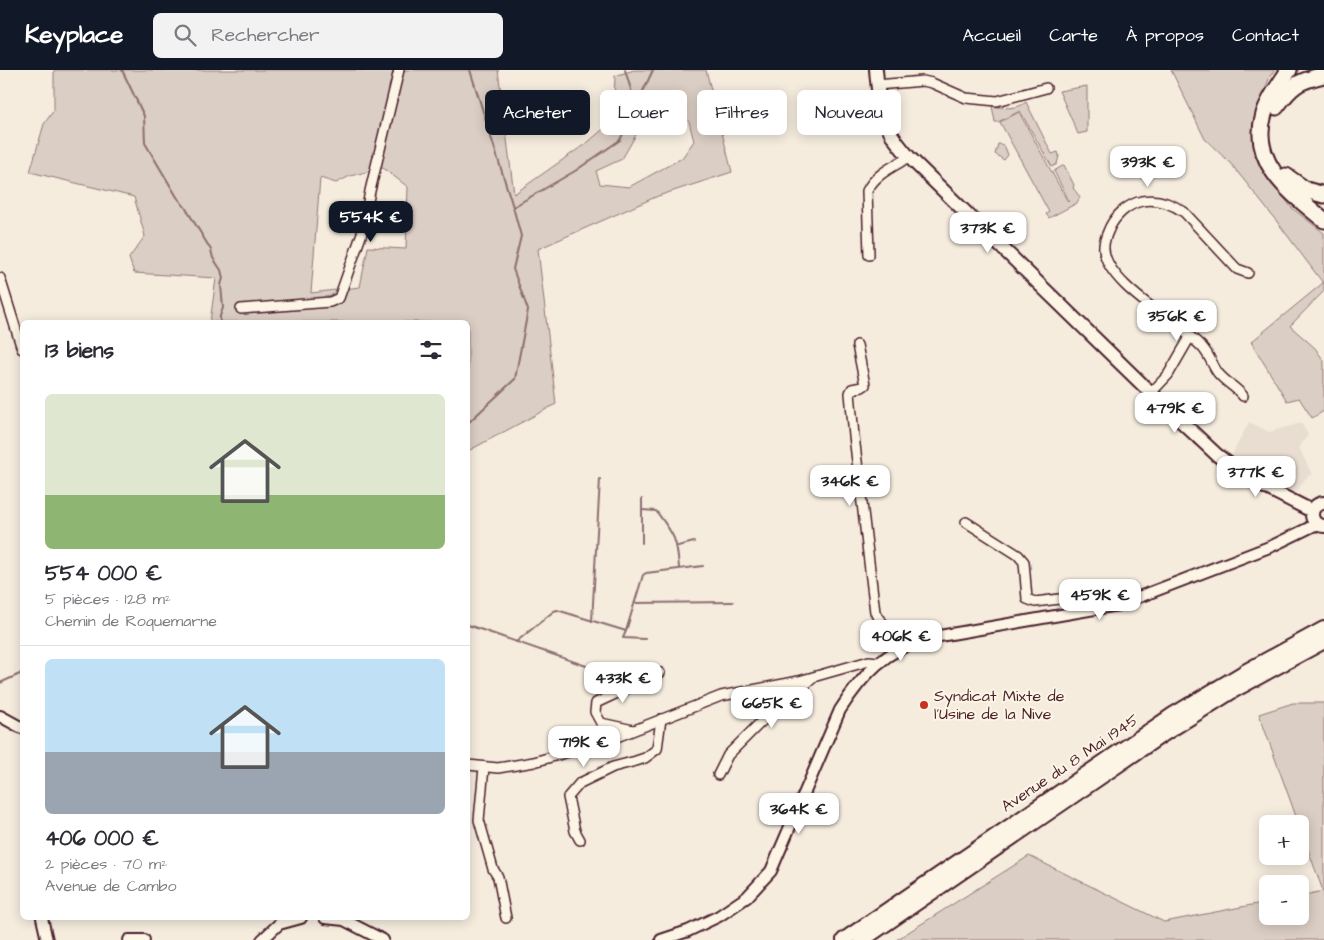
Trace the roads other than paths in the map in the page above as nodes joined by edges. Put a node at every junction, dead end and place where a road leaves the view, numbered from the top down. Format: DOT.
graph roads {
  1 [pos="399,70"];
  2 [pos="876,70"];
  3 [pos="1289,70"];
  4 [pos="1324,75"];
  5 [pos="877,85"];
  6 [pos="1046,88"];
  7 [pos="909,157"];
  8 [pos="1324,195"];
  9 [pos="1324,220"];
  10 [pos="869,255"];
  11 [pos="1248,272"];
  12 [pos="0,278"];
  13 [pos="242,309"];
  14 [pos="1190,337"];
  15 [pos="20,343"];
  16 [pos="857,345"];
  17 [pos="1151,393"];
  18 [pos="1243,396"];
  19 [pos="1324,503"];
  20 [pos="1312,511"];
  21 [pos="966,522"];
  22 [pos="1320,525"];
  23 [pos="1139,597"];
  24 [pos="1324,629"];
  25 [pos="1324,641"];
  26 [pos="912,642"];
  27 [pos="878,662"];
  28 [pos="660,673"];
  29 [pos="814,677"];
  30 [pos="0,716"];
  31 [pos="661,719"];
  32 [pos="20,727"];
  33 [pos="634,730"];
  34 [pos="470,765"];
  35 [pos="484,767"];
  36 [pos="718,775"];
  37 [pos="580,840"];
  38 [pos="506,918"];
  39 [pos="42,920"];
  40 [pos="294,920"];
  41 [pos="344,920"];
  42 [pos="46,940"];
  43 [pos="129,940"];
  44 [pos="144,940"];
  45 [pos="262,940"];
  46 [pos="383,940"];
  47 [pos="661,940"];
  48 [pos="844,940"];
  49 [pos="862,940"];
  1 -- 13 [label="street"];
  2 -- 5 [label="main road"];
  3 -- 9 [label="highway"];
  4 -- 8 [label="highway"];
  5 -- 6 [label="street"];
  5 -- 7 [label="main road"];
  7 -- 10 [label="street"];
  7 -- 17 [label="main road"];
  11 -- 14 [label="street"];
  12 -- 15 [label="street"];
  14 -- 17 [label="street"];
  14 -- 18 [label="street"];
  16 -- 26 [label="street"];
  17 -- 20 [label="main road"];
  19 -- 20 [label="main road"];
  20 -- 22 [label="main road"];
  21 -- 23 [label="street"];
  22 -- 23 [label="street"];
  23 -- 26 [label="street"];
  24 -- 48 [label="highway, Avenue du 8 Mai 1945"];
  25 -- 49 [label="highway, Avenue du 8 Mai 1945"];
  26 -- 27 [label="street"];
  27 -- 29 [label="street"];
  27 -- 47 [label="street"];
  28 -- 33 [label="street"];
  29 -- 31 [label="street"];
  29 -- 36 [label="street"];
  30 -- 32 [label="street"];
  31 -- 33 [label="street"];
  31 -- 37 [label="street"];
  33 -- 35 [label="street"];
  34 -- 35 [label="street"];
  35 -- 38 [label="street"];
  39 -- 42 [label="street"];
  40 -- 45 [label="street"];
  41 -- 46 [label="street"];
  43 -- 44 [label="street"];
}
